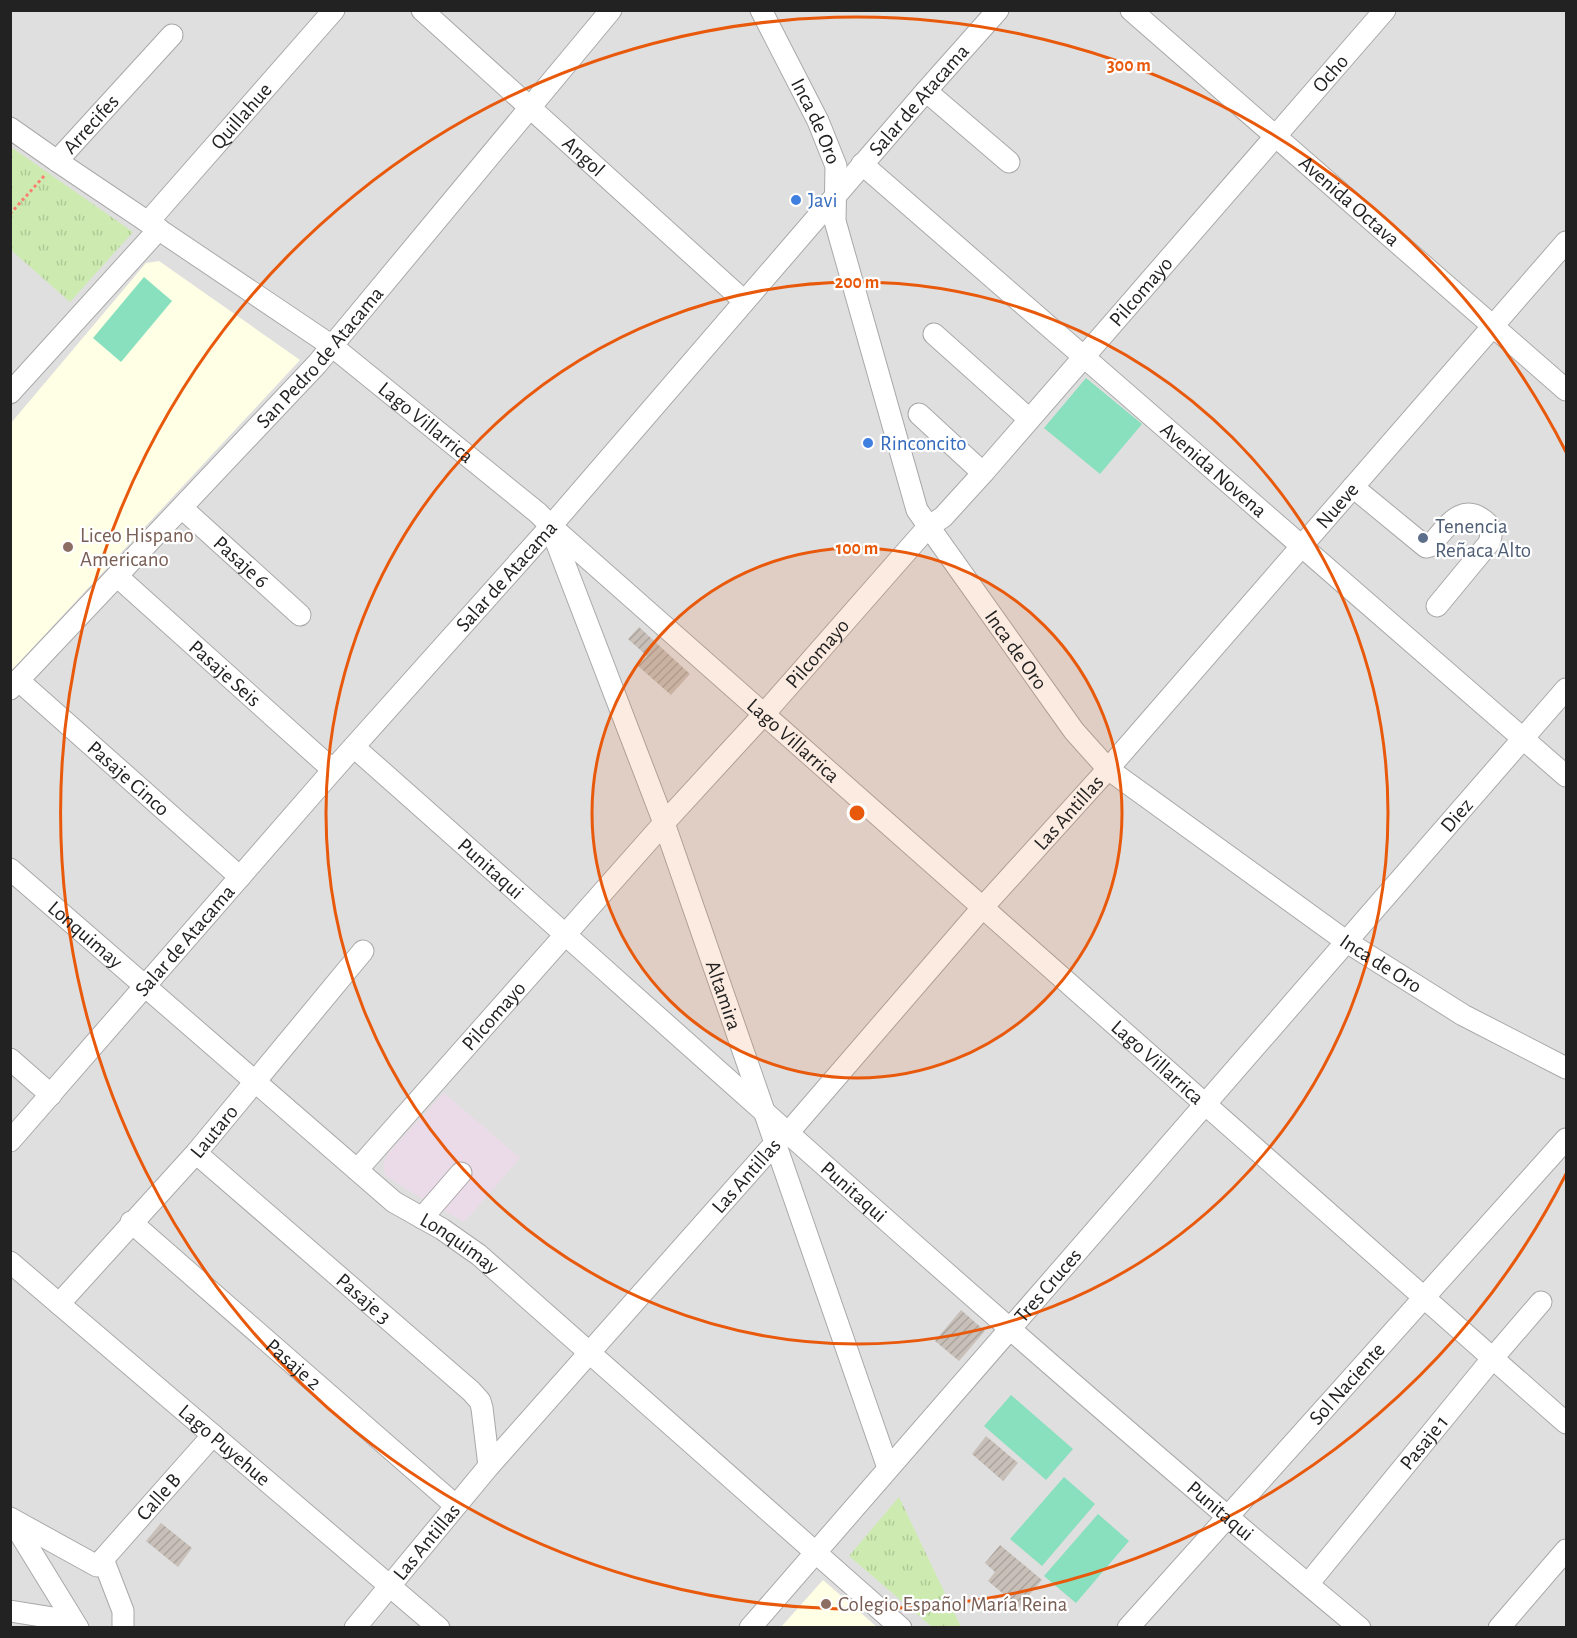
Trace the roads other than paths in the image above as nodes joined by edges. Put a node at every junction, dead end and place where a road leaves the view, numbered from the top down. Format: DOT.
graph roads {
  1 [pos="334,10"];
  2 [pos="422,10"];
  3 [pos="611,10"];
  4 [pos="761,10"];
  5 [pos="998,10"];
  6 [pos="1131,10"];
  7 [pos="1385,10"];
  8 [pos="172,35"];
  9 [pos="926,91"];
  10 [pos="530,108"];
  11 [pos="10,128"];
  12 [pos="1277,137"];
  13 [pos="57,161"];
  14 [pos="1009,162"];
  15 [pos="862,165"];
  16 [pos="835,197"];
  17 [pos="154,225"];
  18 [pos="1566,242"];
  19 [pos="744,301"];
  20 [pos="1493,326"];
  21 [pos="934,334"];
  22 [pos="332,346"];
  23 [pos="1084,357"];
  24 [pos="1566,390"];
  25 [pos="10,393"];
  26 [pos="919,414"];
  27 [pos="1029,420"];
  28 [pos="984,473"];
  29 [pos="1353,487"];
  30 [pos="182,508"];
  31 [pos="551,526"];
  32 [pos="928,527"];
  33 [pos="1303,545"];
  34 [pos="118,577"];
  35 [pos="1437,606"];
  36 [pos="300,615"];
  37 [pos="14,685"];
  38 [pos="1566,689"];
  39 [pos="764,714"];
  40 [pos="1523,739"];
  41 [pos="354,747"];
  42 [pos="1108,769"];
  43 [pos="333,770"];
  44 [pos="1566,776"];
  45 [pos="664,823"];
  46 [pos="10,869"];
  47 [pos="240,877"];
  48 [pos="983,907"];
  49 [pos="566,935"];
  50 [pos="1347,942"];
  51 [pos="363,951"];
  52 [pos="145,985"];
  53 [pos="10,1059"];
  54 [pos="1566,1068"];
  55 [pos="255,1082"];
  56 [pos="51,1095"];
  57 [pos="1205,1106"];
  58 [pos="764,1112"];
  59 [pos="782,1138"];
  60 [pos="1566,1139"];
  61 [pos="10,1141"];
  62 [pos="196,1153"];
  63 [pos="357,1170"];
  64 [pos="461,1173"];
  65 [pos="422,1218"];
  66 [pos="131,1222"];
  67 [pos="10,1263"];
  68 [pos="1423,1297"];
  69 [pos="1541,1302"];
  70 [pos="59,1304"];
  71 [pos="1011,1329"];
  72 [pos="590,1353"];
  73 [pos="1492,1359"];
  74 [pos="1566,1423"];
  75 [pos="213,1435"];
  76 [pos="489,1466"];
  77 [pos="888,1468"];
  78 [pos="455,1505"];
  79 [pos="1228,1517"];
  80 [pos="11,1518"];
  81 [pos="1566,1550"];
  82 [pos="816,1553"];
  83 [pos="104,1559"];
  84 [pos="1308,1584"];
  85 [pos="389,1585"];
  86 [pos="10,1611"];
  87 [pos="75,1624"];
  88 [pos="123,1628"];
  89 [pos="355,1628"];
  90 [pos="439,1628"];
  91 [pos="750,1628"];
  92 [pos="901,1628"];
  93 [pos="1128,1628"];
  94 [pos="1360,1628"];
  95 [pos="1499,1628"];
  1 -- 17 [label="street, Quillahue"];
  2 -- 10 [label="street, Angol"];
  3 -- 10 [label="street, San Pedro de Atacama"];
  4 -- 16 [label="street, Inca de Oro"];
  5 -- 9 [label="street, Salar de Atacama"];
  6 -- 12 [label="street, Avenida Octava"];
  7 -- 12 [label="street, Ocho"];
  8 -- 13 [label="street, Arrecifes"];
  9 -- 14 [label="street"];
  9 -- 15 [label="street, Salar de Atacama"];
  10 -- 19 [label="street, Angol"];
  10 -- 22 [label="street, San Pedro de Atacama"];
  11 -- 13 [label="street, Lago Villarrica"];
  12 -- 20 [label="street, Avenida Octava"];
  12 -- 23 [label="street, Pilcomayo"];
  13 -- 17 [label="street, Lago Villarrica"];
  15 -- 16 [label="street, Salar de Atacama"];
  15 -- 23 [label="street, Avenida Novena"];
  16 -- 19 [label="street, Salar de Atacama"];
  16 -- 32 [label="street, Inca de Oro"];
  17 -- 22 [label="street, Lago Villarrica"];
  17 -- 25 [label="street, Quillahue"];
  18 -- 20 [label="street, Nueve"];
  19 -- 31 [label="street, Salar de Atacama"];
  20 -- 24 [label="street, Avenida Octava"];
  20 -- 29 [label="street, Nueve"];
  21 -- 27 [label="street"];
  22 -- 30 [label="street, San Pedro de Atacama"];
  22 -- 31 [label="street, Lago Villarrica"];
  23 -- 27 [label="street, Pilcomayo"];
  23 -- 33 [label="street, Avenida Novena"];
  26 -- 28 [label="street"];
  27 -- 28 [label="street, Pilcomayo"];
  28 -- 32 [label="street, Pilcomayo"];
  29 -- 33 [label="street, Nueve"];
  29 -- 35 [label="street"];
  30 -- 34 [label="street, San Pedro de Atacama"];
  30 -- 36 [label="street, Pasaje 6"];
  31 -- 39 [label="street, Lago Villarrica"];
  31 -- 41 [label="street, Salar de Atacama"];
  31 -- 45 [label="street, Altamira"];
  32 -- 39 [label="street, Pilcomayo"];
  32 -- 42 [label="street, Inca de Oro"];
  33 -- 40 [label="street, Avenida Novena"];
  33 -- 42 [label="street, Nueve"];
  34 -- 37 [label="street, San Pedro de Atacama"];
  34 -- 43 [label="street, Pasaje Seis"];
  37 -- 47 [label="street, Pasaje Cinco"];
  38 -- 40 [label="street, Diez"];
  39 -- 45 [label="street, Pilcomayo"];
  39 -- 48 [label="street, Lago Villarrica"];
  40 -- 44 [label="street, Avenida Novena"];
  40 -- 50 [label="street, Diez"];
  41 -- 43 [label="street, Salar de Atacama"];
  41 -- 49 [label="street, Punitaqui"];
  42 -- 48 [label="street, Las Antillas"];
  42 -- 50 [label="street, Inca de Oro"];
  43 -- 47 [label="street, Salar de Atacama"];
  45 -- 49 [label="street, Pilcomayo"];
  45 -- 58 [label="street, Altamira"];
  46 -- 52 [label="street, Lonquimay"];
  47 -- 52 [label="street, Salar de Atacama"];
  48 -- 57 [label="street, Lago Villarrica"];
  48 -- 59 [label="street, Las Antillas"];
  49 -- 58 [label="street, Punitaqui"];
  49 -- 63 [label="street, Pilcomayo"];
  50 -- 54 [label="street, Inca de Oro"];
  50 -- 57 [label="street, Tres Cruces"];
  51 -- 55 [label="street, Lautaro"];
  52 -- 55 [label="street, Lonquimay"];
  52 -- 56 [label="street, Salar de Atacama"];
  53 -- 56 [label="street"];
  55 -- 62 [label="street, Lautaro"];
  55 -- 63 [label="street, Lonquimay"];
  56 -- 61 [label="street, Salar de Atacama"];
  57 -- 68 [label="street, Lago Villarrica"];
  57 -- 71 [label="street, Tres Cruces"];
  58 -- 59 [label="street, Punitaqui"];
  59 -- 71 [label="street, Punitaqui"];
  59 -- 72 [label="street, Las Antillas"];
  59 -- 77 [label="street"];
  60 -- 68 [label="street, Sol Naciente"];
  62 -- 66 [label="street, Lautaro"];
  62 -- 76 [label="street, Pasaje 3"];
  63 -- 65 [label="street, Lonquimay"];
  64 -- 65 [label="street"];
  65 -- 72 [label="street, Lonquimay"];
  66 -- 70 [label="street, Lautaro"];
  66 -- 78 [label="street, Pasaje 2"];
  67 -- 70 [label="street, Lago Puyehue"];
  68 -- 73 [label="street, Lago Villarrica"];
  68 -- 79 [label="street, Sol Naciente"];
  69 -- 73 [label="street, Pasaje 1"];
  70 -- 75 [label="street, Lago Puyehue"];
  71 -- 77 [label="street, Tres Cruces"];
  71 -- 79 [label="street, Punitaqui"];
  72 -- 76 [label="street, Las Antillas"];
  72 -- 82 [label="street, Lonquimay"];
  73 -- 74 [label="street, Lago Villarrica"];
  73 -- 84 [label="street, Pasaje 1"];
  75 -- 83 [label="street, Calle B"];
  75 -- 85 [label="street, Lago Puyehue"];
  76 -- 78 [label="street, Las Antillas"];
  77 -- 82 [label="street, Tres Cruces"];
  78 -- 85 [label="street, Las Antillas"];
  79 -- 84 [label="street, Punitaqui"];
  79 -- 93 [label="street, Sol Naciente"];
  80 -- 83 [label="street"];
  80 -- 87 [label="street"];
  81 -- 95 [label="street"];
  82 -- 91 [label="street, Tres Cruces"];
  82 -- 92 [label="street, Lonquimay"];
  83 -- 88 [label="street"];
  84 -- 94 [label="street, Punitaqui"];
  85 -- 89 [label="street, Las Antillas"];
  85 -- 90 [label="street, Lago Puyehue"];
  86 -- 87 [label="street"];
}
